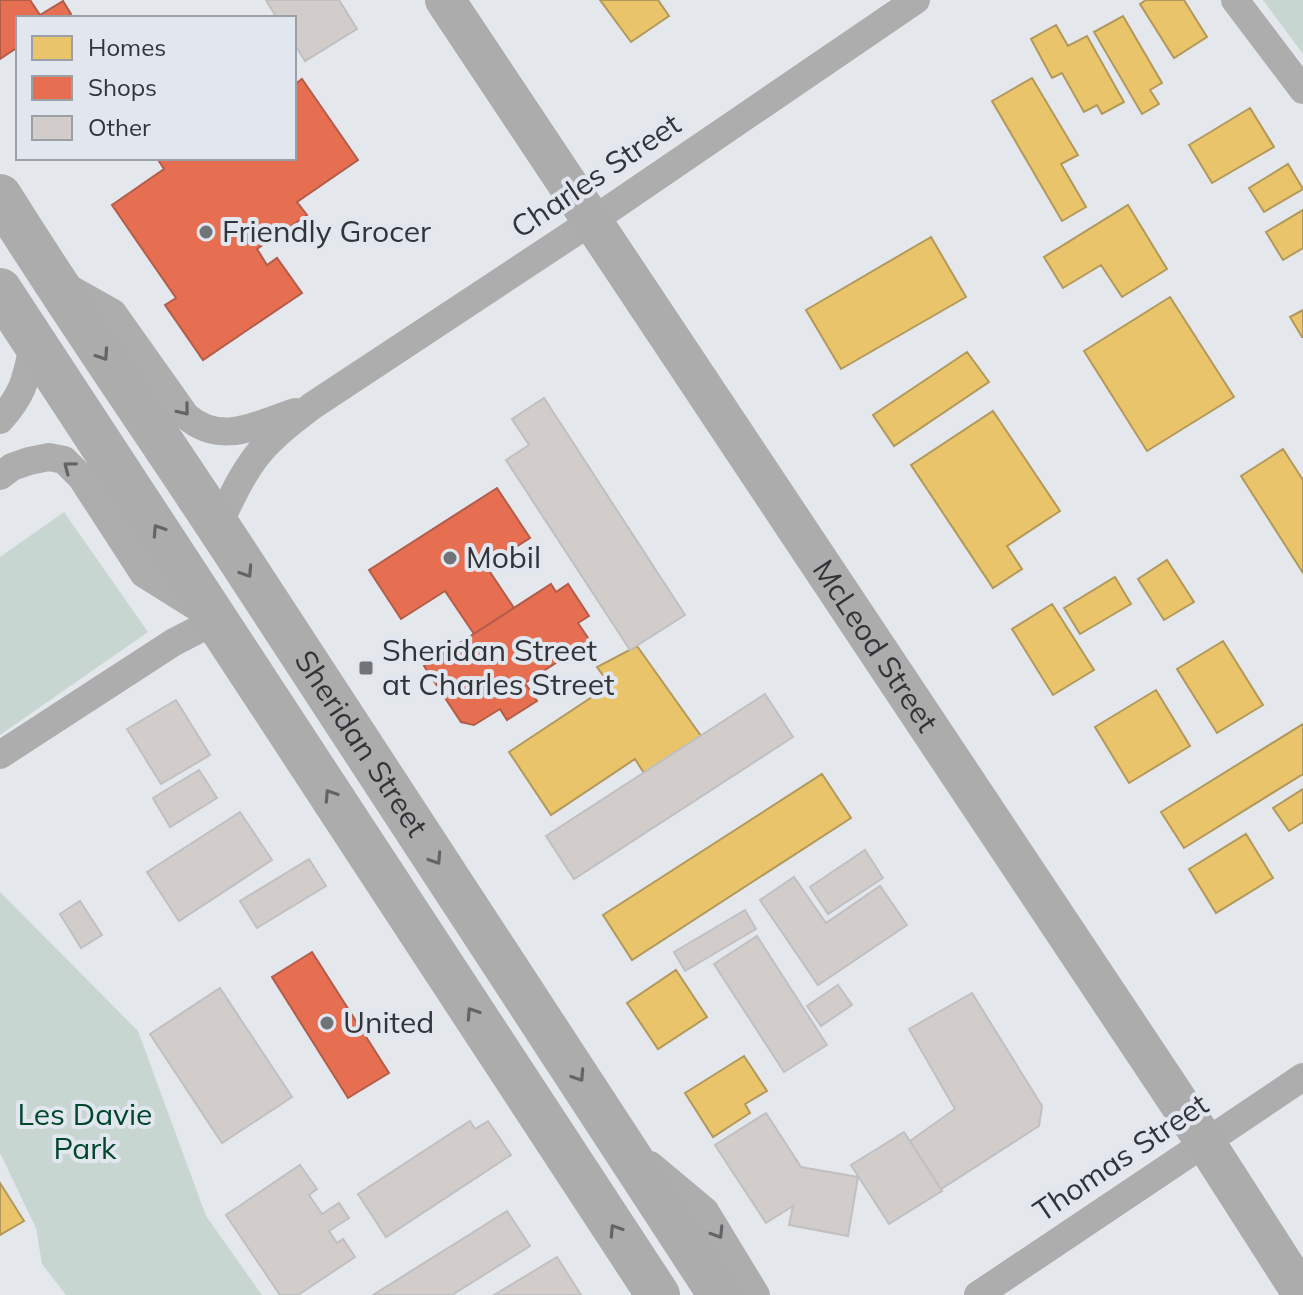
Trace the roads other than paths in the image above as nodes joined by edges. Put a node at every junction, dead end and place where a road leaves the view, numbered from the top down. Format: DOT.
graph roads {
  1 [pos="445,0"];
  2 [pos="916,0"];
  3 [pos="1235,0"];
  4 [pos="1303,90"];
  5 [pos="0,196"];
  6 [pos="592,221"];
  7 [pos="52,279"];
  8 [pos="0,290"];
  9 [pos="34,342"];
  10 [pos="312,406"];
  11 [pos="0,420"];
  12 [pos="0,476"];
  13 [pos="218,526"];
  14 [pos="217,620"];
  15 [pos="0,755"];
  16 [pos="1303,1077"];
  17 [pos="621,1142"];
  18 [pos="1205,1142"];
  19 [pos="658,1295"];
  20 [pos="720,1295"];
  21 [pos="756,1295"];
  22 [pos="978,1295"];
  23 [pos="1303,1295"];
  1 -- 6 [label="street, McLeod Street"];
  2 -- 6 [label="street, Charles Street"];
  3 -- 4 [label="street"];
  5 -- 7 [label="highway, Sheridan Street"];
  6 -- 10 [label="street, Charles Street"];
  6 -- 18 [label="street, McLeod Street"];
  7 -- 10 [label="street, Charles Street, one-way"];
  7 -- 13 [label="highway, Sheridan Street, one-way"];
  8 -- 9 [label="highway, Sheridan Street"];
  9 -- 11 [label="street"];
  14 -- 9 [label="highway, Sheridan Street, one-way"];
  10 -- 13 [label="street, Charles Street"];
  14 -- 12 [label="street, one-way"];
  13 -- 17 [label="highway, Sheridan Street, one-way"];
  14 -- 15 [label="street"];
  19 -- 14 [label="highway, Sheridan Street, one-way"];
  16 -- 18 [label="street, Thomas Street"];
  17 -- 20 [label="highway, Sheridan Street"];
  17 -- 21 [label="street, one-way"];
  18 -- 22 [label="street, Thomas Street"];
  18 -- 23 [label="street, McLeod Street"];
}
